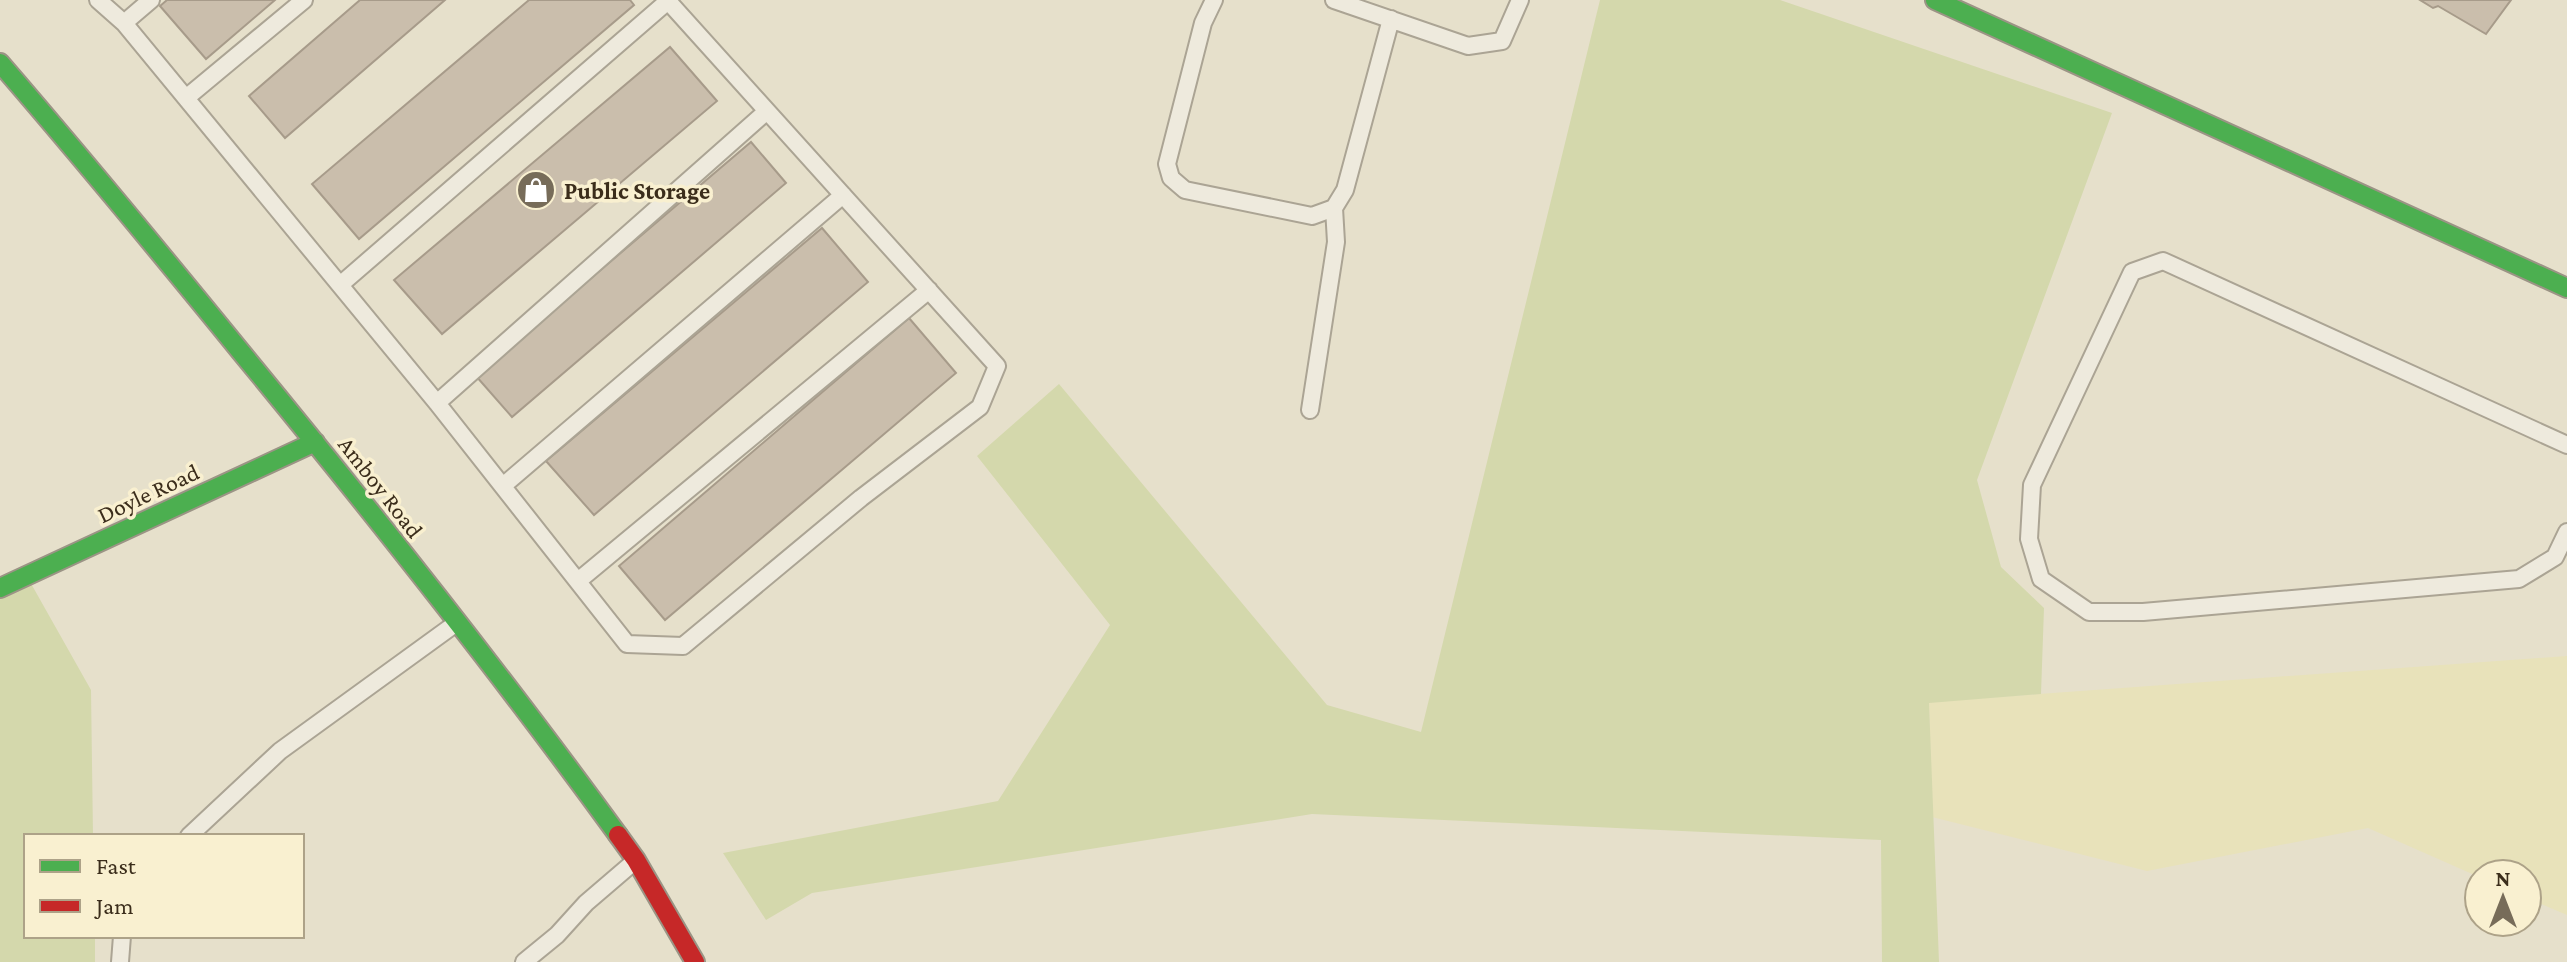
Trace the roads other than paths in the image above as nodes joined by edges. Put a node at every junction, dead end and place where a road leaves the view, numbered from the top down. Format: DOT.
graph roads {
  1 [pos="98,0"];
  2 [pos="151,0"];
  3 [pos="304,0"];
  4 [pos="667,0"];
  5 [pos="1214,0"];
  6 [pos="1334,0"];
  7 [pos="1520,0"];
  8 [pos="1935,0"];
  9 [pos="1391,19"];
  10 [pos="124,23"];
  11 [pos="0,63"];
  12 [pos="186,98"];
  13 [pos="767,111"];
  14 [pos="843,195"];
  15 [pos="1334,208"];
  16 [pos="340,285"];
  17 [pos="2567,288"];
  18 [pos="929,290"];
  19 [pos="437,403"];
  20 [pos="1310,410"];
  21 [pos="315,442"];
  22 [pos="2567,445"];
  23 [pos="504,485"];
  24 [pos="2567,533"];
  25 [pos="578,581"];
  26 [pos="0,588"];
  27 [pos="456,623"];
  28 [pos="191,834"];
  29 [pos="636,860"];
  30 [pos="122,938"];
  31 [pos="120,962"];
  32 [pos="524,962"];
  33 [pos="695,962"];
  1 -- 10 [label="lane"];
  2 -- 10 [label="lane"];
  3 -- 12 [label="lane"];
  4 -- 13 [label="lane"];
  4 -- 16 [label="lane"];
  5 -- 15 [label="lane"];
  6 -- 9 [label="lane"];
  7 -- 9 [label="lane"];
  8 -- 17 [label="street"];
  9 -- 15 [label="lane"];
  10 -- 12 [label="lane"];
  11 -- 21 [label="street, Amboy Road"];
  12 -- 16 [label="lane"];
  13 -- 14 [label="lane"];
  13 -- 19 [label="lane"];
  14 -- 18 [label="lane"];
  14 -- 23 [label="lane"];
  15 -- 20 [label="lane"];
  16 -- 19 [label="lane"];
  18 -- 25 [label="lane"];
  18 -- 25 [label="lane"];
  19 -- 23 [label="lane"];
  21 -- 26 [label="street, Doyle Road"];
  21 -- 27 [label="street, Amboy Road"];
  22 -- 24 [label="lane"];
  23 -- 25 [label="lane"];
  27 -- 28 [label="lane"];
  27 -- 29 [label="street, Amboy Road"];
  29 -- 32 [label="lane"];
  29 -- 33 [label="street, Amboy Road"];
  30 -- 31 [label="lane"];
}
